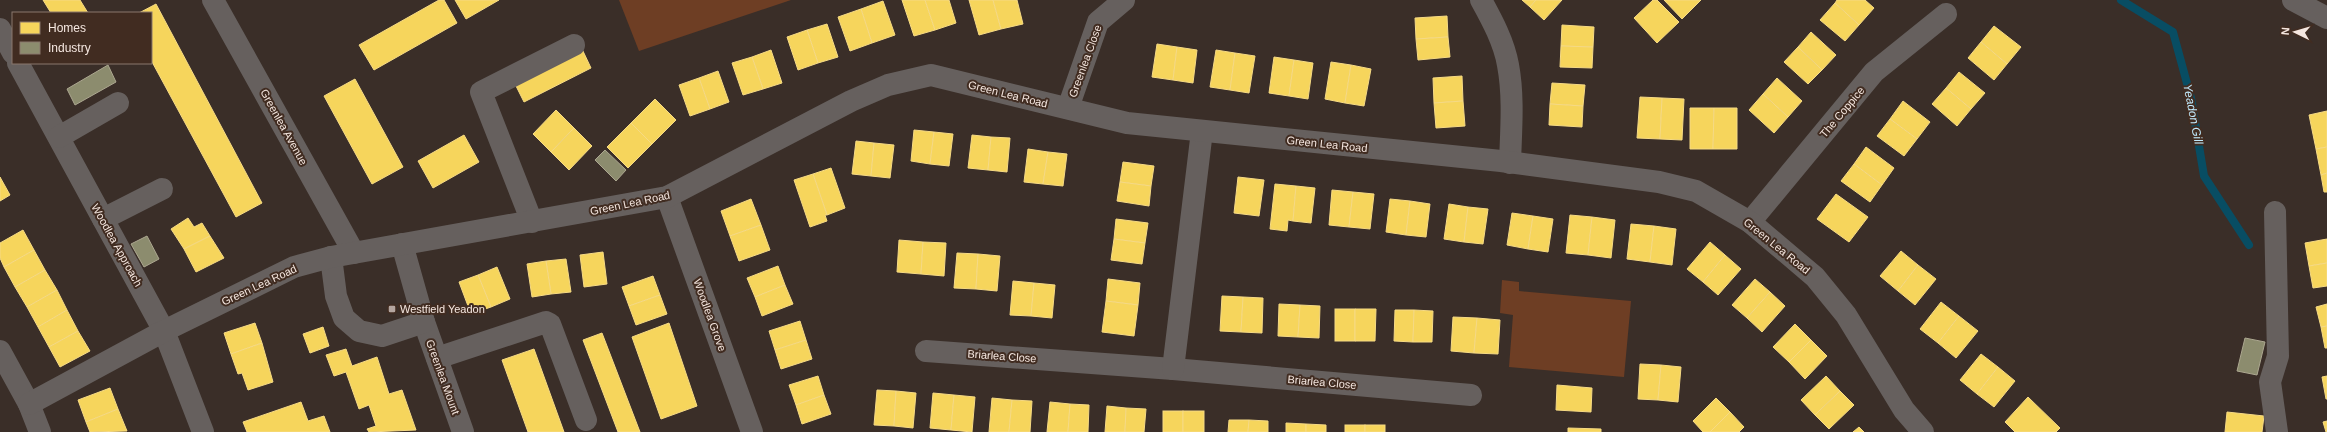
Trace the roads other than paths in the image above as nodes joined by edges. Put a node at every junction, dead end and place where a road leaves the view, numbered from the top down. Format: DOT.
graph roads {
  1 [pos="214,0"];
  2 [pos="1124,0"];
  3 [pos="1481,0"];
  4 [pos="2293,0"];
  5 [pos="1946,14"];
  6 [pos="2327,18"];
  7 [pos="0,29"];
  8 [pos="574,46"];
  9 [pos="12,51"];
  10 [pos="19,64"];
  11 [pos="118,103"];
  12 [pos="1068,108"];
  13 [pos="1202,131"];
  14 [pos="59,137"];
  15 [pos="1510,163"];
  16 [pos="162,189"];
  17 [pos="667,197"];
  18 [pos="2275,212"];
  19 [pos="104,219"];
  20 [pos="532,222"];
  21 [pos="1750,222"];
  22 [pos="402,244"];
  23 [pos="354,253"];
  24 [pos="331,257"];
  25 [pos="424,322"];
  26 [pos="164,331"];
  27 [pos="0,351"];
  28 [pos="926,351"];
  29 [pos="437,358"];
  30 [pos="1173,369"];
  31 [pos="1471,395"];
  32 [pos="30,404"];
  33 [pos="586,420"];
  34 [pos="40,432"];
  35 [pos="203,432"];
  36 [pos="463,432"];
  37 [pos="752,432"];
  38 [pos="1923,432"];
  39 [pos="2278,432"];
  1 -- 23 [label="street, Greenlea Avenue"];
  2 -- 12 [label="street, Greenlea Close"];
  3 -- 15 [label="street"];
  4 -- 6 [label="street"];
  5 -- 21 [label="street, The Coppice"];
  7 -- 9 [label="street"];
  8 -- 20 [label="street"];
  10 -- 14 [label="street, Woodlea Approach"];
  11 -- 14 [label="street"];
  12 -- 13 [label="street, Green Lea Road"];
  12 -- 17 [label="street, Green Lea Road"];
  13 -- 15 [label="street, Green Lea Road"];
  13 -- 30 [label="street"];
  14 -- 19 [label="street, Woodlea Approach"];
  15 -- 21 [label="street, Green Lea Road"];
  16 -- 19 [label="street"];
  17 -- 20 [label="street, Green Lea Road"];
  17 -- 37 [label="street, Woodlea Grove"];
  18 -- 39 [label="street"];
  19 -- 26 [label="street, Woodlea Approach"];
  20 -- 22 [label="street, Green Lea Road"];
  21 -- 38 [label="street, Green Lea Road"];
  22 -- 23 [label="street, Green Lea Road"];
  22 -- 25 [label="street, Greenlea Mount"];
  23 -- 24 [label="street, Green Lea Road"];
  24 -- 25 [label="street"];
  24 -- 26 [label="street, Green Lea Road"];
  25 -- 29 [label="street, Greenlea Mount"];
  26 -- 32 [label="street, Green Lea Road"];
  26 -- 35 [label="street, Woodlea Approach"];
  27 -- 32 [label="street"];
  28 -- 30 [label="street, Briarlea Close"];
  29 -- 33 [label="street"];
  29 -- 36 [label="street, Greenlea Mount"];
  30 -- 31 [label="street, Briarlea Close"];
  32 -- 34 [label="street"];
}
